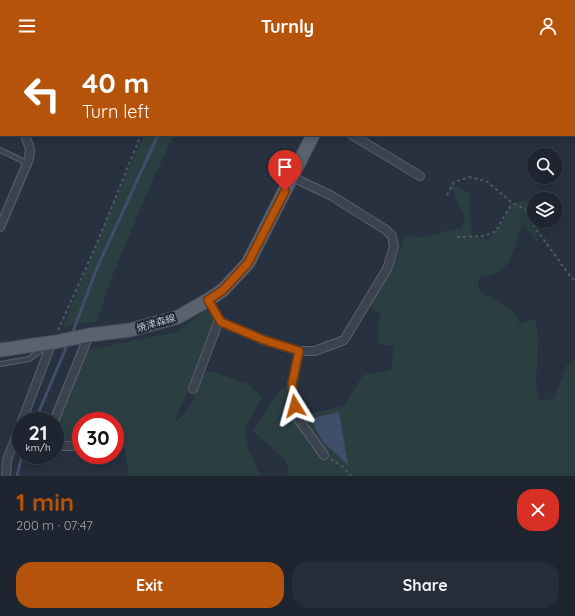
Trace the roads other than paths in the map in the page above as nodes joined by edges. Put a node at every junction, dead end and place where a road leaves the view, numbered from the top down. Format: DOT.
graph roads {
  1 [pos="25,136"];
  2 [pos="312,136"];
  3 [pos="354,136"];
  4 [pos="0,150"];
  5 [pos="27,164"];
  6 [pos="420,176"];
  7 [pos="292,177"];
  8 [pos="0,227"];
  9 [pos="208,300"];
  10 [pos="220,320"];
  11 [pos="89,335"];
  12 [pos="54,342"];
  13 [pos="0,350"];
  14 [pos="299,351"];
  15 [pos="0,364"];
  16 [pos="193,389"];
  17 [pos="26,412"];
  18 [pos="58,412"];
  19 [pos="12,447"];
  20 [pos="324,455"];
  21 [pos="6,476"];
  1 -- 5 [label="street"];
  2 -- 7 [label="main road, 焼津森線"];
  3 -- 6 [label="street"];
  4 -- 5 [label="lane"];
  5 -- 8 [label="street"];
  7 -- 9 [label="main road, 焼津森線"];
  7 -- 14 [label="street"];
  9 -- 10 [label="street"];
  9 -- 11 [label="main road, 焼津森線"];
  10 -- 14 [label="street"];
  10 -- 16 [label="street"];
  11 -- 12 [label="main road, 焼津森線"];
  11 -- 18 [label="street"];
  12 -- 13 [label="main road, 焼津森線"];
  12 -- 15 [label="lane"];
  12 -- 17 [label="street"];
  14 -- 20 [label="street"];
  19 -- 21 [label="street"];
}
